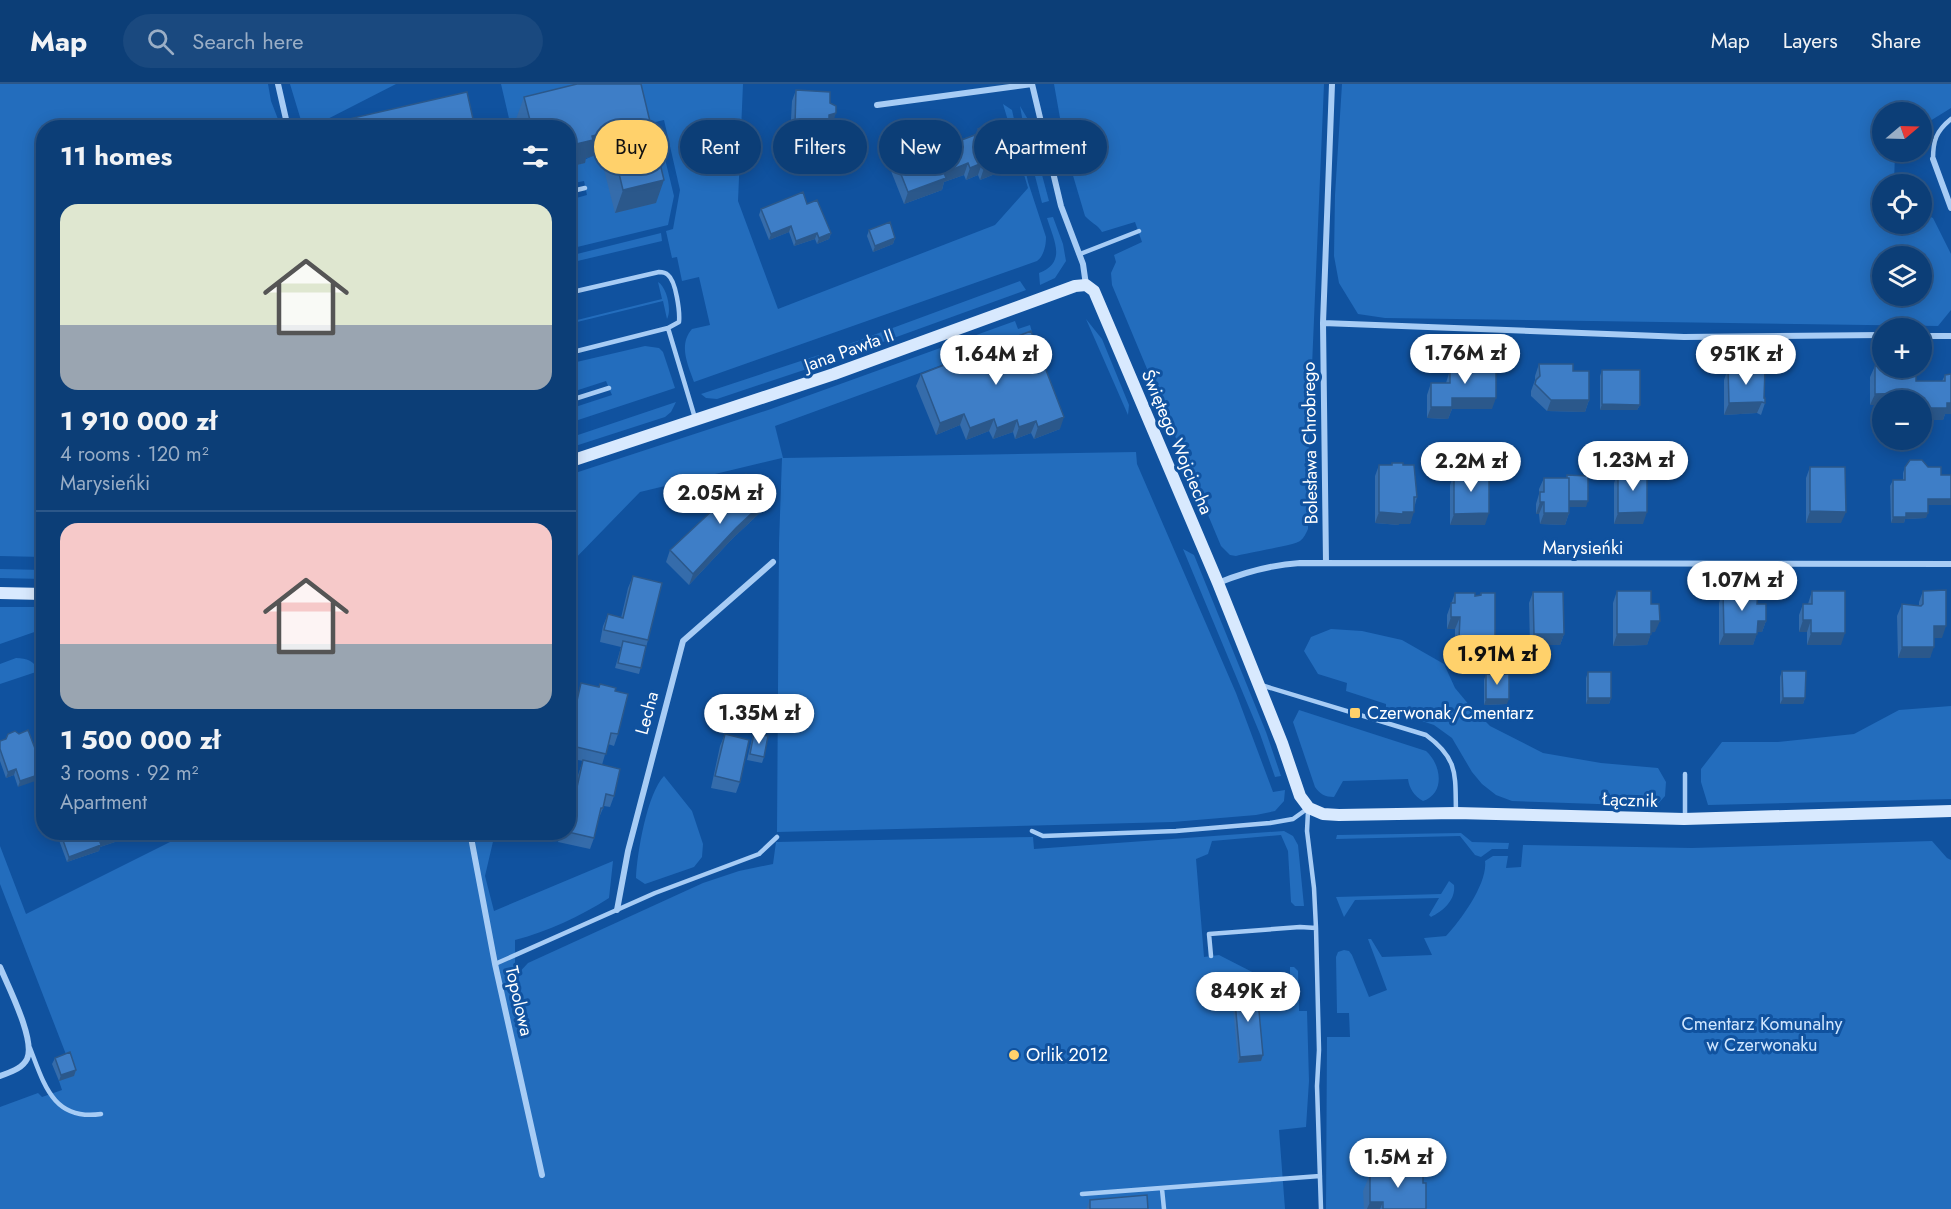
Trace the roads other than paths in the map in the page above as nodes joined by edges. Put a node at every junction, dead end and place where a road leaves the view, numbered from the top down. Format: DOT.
graph roads {
  1 [pos="278,84"];
  2 [pos="1032,84"];
  3 [pos="1332,84"];
  4 [pos="877,105"];
  5 [pos="1951,119"];
  6 [pos="286,120"];
  7 [pos="1933,159"];
  8 [pos="585,188"];
  9 [pos="576,190"];
  10 [pos="1951,208"];
  11 [pos="1139,231"];
  12 [pos="1080,254"];
  13 [pos="1086,285"];
  14 [pos="576,291"];
  15 [pos="1323,323"];
  16 [pos="668,328"];
  17 [pos="1872,335"];
  18 [pos="1932,336"];
  19 [pos="1951,336"];
  20 [pos="576,351"];
  21 [pos="609,388"];
  22 [pos="576,398"];
  23 [pos="696,421"];
  24 [pos="576,459"];
  25 [pos="773,562"];
  26 [pos="1326,563"];
  27 [pos="1951,564"];
  28 [pos="1218,583"];
  29 [pos="0,594"];
  30 [pos="36,594"];
  31 [pos="1259,685"];
  32 [pos="1685,774"];
  33 [pos="1309,808"];
  34 [pos="1951,812"];
  35 [pos="1456,813"];
  36 [pos="1684,819"];
  37 [pos="1032,831"];
  38 [pos="777,837"];
  39 [pos="472,840"];
  40 [pos="617,910"];
  41 [pos="1316,928"];
  42 [pos="1211,956"];
  43 [pos="495,964"];
  44 [pos="0,967"];
  45 [pos="30,1048"];
  46 [pos="0,1076"];
  47 [pos="101,1114"];
  48 [pos="542,1175"];
  49 [pos="1320,1176"];
  50 [pos="1162,1189"];
  51 [pos="1082,1194"];
  52 [pos="1164,1209"];
  53 [pos="1321,1209"];
  1 -- 6 [label="street"];
  2 -- 4 [label="street, Świętego Wojciecha"];
  2 -- 12 [label="street, Świętego Wojciecha"];
  3 -- 15 [label="street, Bolesława Chrobrego"];
  5 -- 7 [label="lane"];
  7 -- 10 [label="street"];
  8 -- 9 [label="lane"];
  11 -- 12 [label="lane"];
  12 -- 13 [label="street, Świętego Wojciecha"];
  13 -- 23 [label="street, Jana Pawła II"];
  13 -- 28 [label="street, Świętego Wojciecha"];
  14 -- 16 [label="lane"];
  15 -- 17 [label="street"];
  15 -- 26 [label="street, Bolesława Chrobrego"];
  16 -- 20 [label="lane"];
  16 -- 23 [label="lane"];
  18 -- 19 [label="street"];
  21 -- 22 [label="lane"];
  23 -- 24 [label="street, Jana Pawła II"];
  25 -- 40 [label="street, Lecha"];
  26 -- 27 [label="street, Marysieńki"];
  26 -- 28 [label="street, Marysieńki"];
  28 -- 31 [label="street, Świętego Wojciecha"];
  29 -- 30 [label="street"];
  31 -- 33 [label="street, Świętego Wojciecha"];
  31 -- 35 [label="lane"];
  32 -- 36 [label="lane"];
  33 -- 35 [label="street, Łącznik"];
  33 -- 37 [label="lane"];
  33 -- 41 [label="lane"];
  34 -- 36 [label="street, Łącznik"];
  35 -- 36 [label="street, Łącznik"];
  38 -- 40 [label="lane"];
  39 -- 43 [label="street, Topolowa"];
  40 -- 43 [label="lane"];
  41 -- 42 [label="lane"];
  41 -- 49 [label="lane"];
  43 -- 48 [label="street, Topolowa"];
  44 -- 45 [label="street"];
  45 -- 46 [label="street"];
  45 -- 47 [label="lane"];
  49 -- 50 [label="lane"];
  49 -- 53 [label="lane"];
  50 -- 51 [label="lane"];
  50 -- 52 [label="lane"];
}
